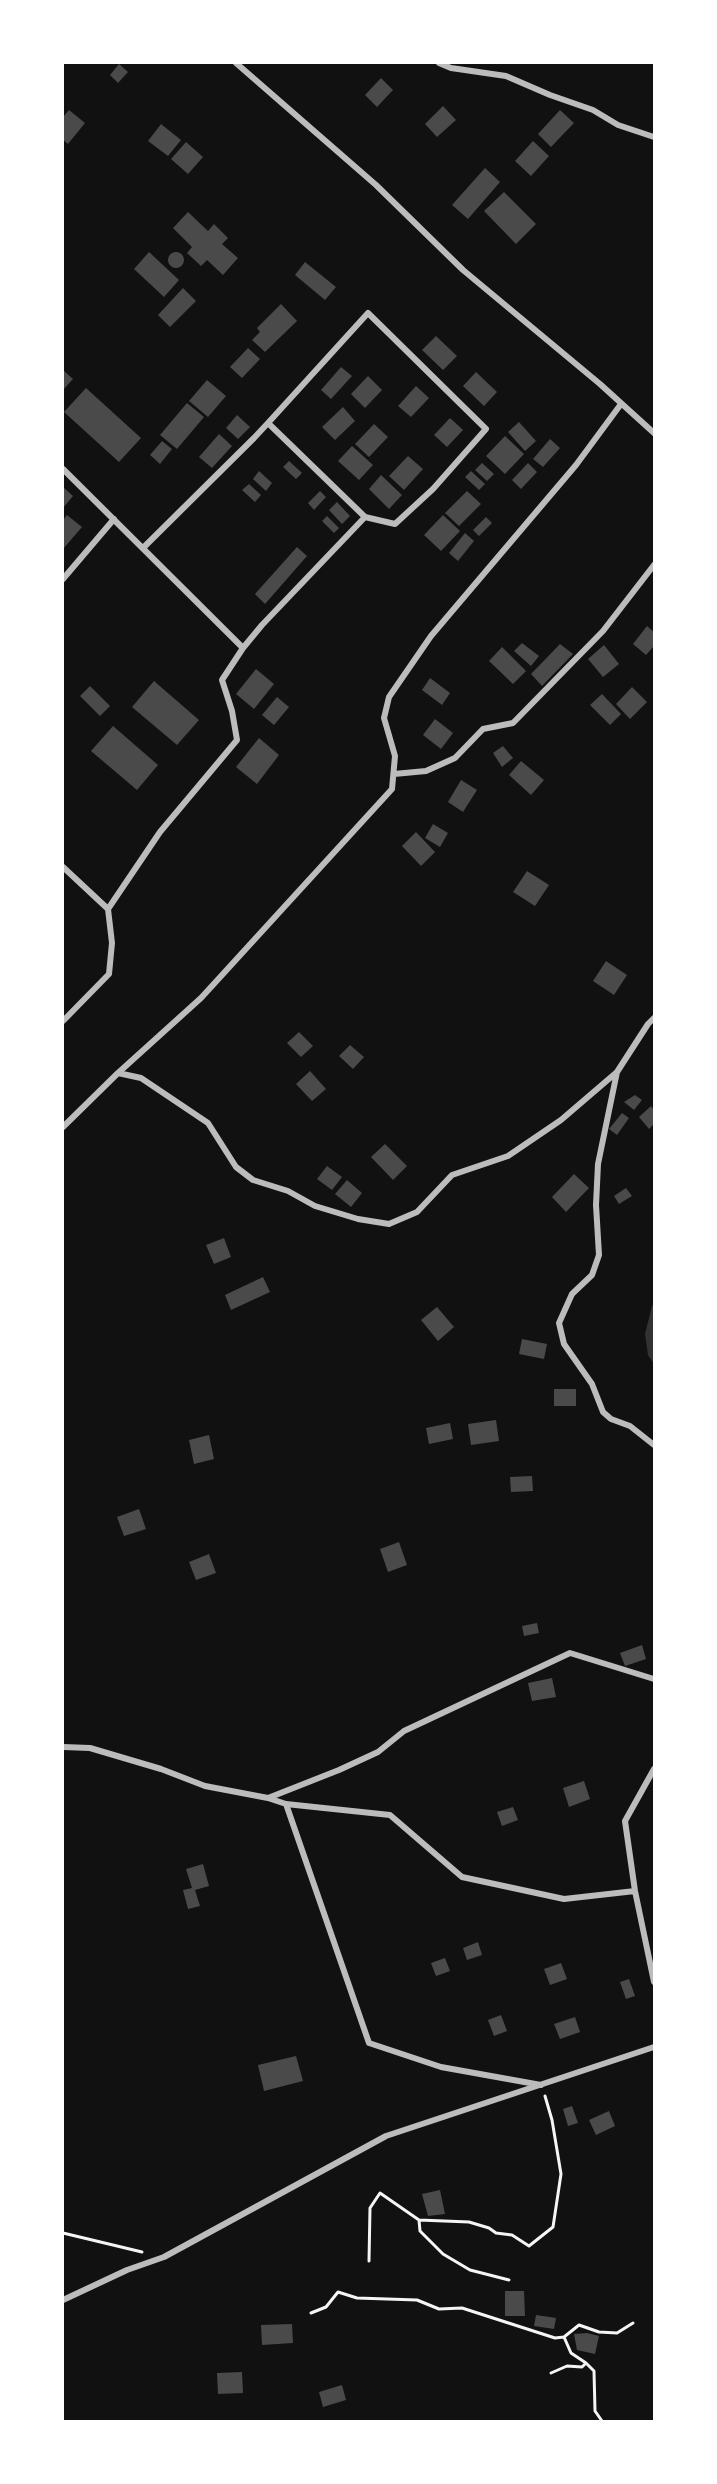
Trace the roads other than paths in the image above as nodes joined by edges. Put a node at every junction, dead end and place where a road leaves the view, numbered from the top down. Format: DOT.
graph roads {
  1 [pos="236,63"];
  2 [pos="439,63"];
  3 [pos="654,137"];
  4 [pos="621,404"];
  5 [pos="268,423"];
  6 [pos="654,433"];
  7 [pos="63,469"];
  8 [pos="364,517"];
  9 [pos="114,519"];
  10 [pos="143,548"];
  11 [pos="654,565"];
  12 [pos="63,579"];
  13 [pos="243,648"];
  14 [pos="394,774"];
  15 [pos="63,867"];
  16 [pos="108,909"];
  17 [pos="654,1018"];
  18 [pos="63,1021"];
  19 [pos="617,1072"];
  20 [pos="118,1073"];
  21 [pos="63,1128"];
  22 [pos="654,1445"];
  23 [pos="654,1679"];
  24 [pos="63,1747"];
  25 [pos="654,1769"];
  26 [pos="268,1798"];
  27 [pos="286,1804"];
  28 [pos="635,1891"];
  29 [pos="654,1982"];
  30 [pos="654,2047"];
  31 [pos="542,2085"];
  32 [pos="63,2300"];
  1 -- 4 [label="street"];
  2 -- 3 [label="street"];
  4 -- 6 [label="street"];
  4 -- 14 [label="street"];
  5 -- 8 [label="street"];
  5 -- 8 [label="street"];
  5 -- 10 [label="street"];
  7 -- 9 [label="street"];
  8 -- 13 [label="street"];
  9 -- 10 [label="street"];
  9 -- 12 [label="street"];
  10 -- 13 [label="street"];
  11 -- 14 [label="street"];
  13 -- 16 [label="street"];
  14 -- 20 [label="street"];
  15 -- 16 [label="street"];
  16 -- 18 [label="street"];
  17 -- 19 [label="street"];
  19 -- 20 [label="street"];
  19 -- 22 [label="street"];
  20 -- 21 [label="street"];
  23 -- 26 [label="street"];
  24 -- 26 [label="street"];
  25 -- 28 [label="street"];
  26 -- 27 [label="street"];
  27 -- 28 [label="street"];
  27 -- 31 [label="street"];
  28 -- 29 [label="street"];
  30 -- 31 [label="street"];
  31 -- 32 [label="street"];
}
